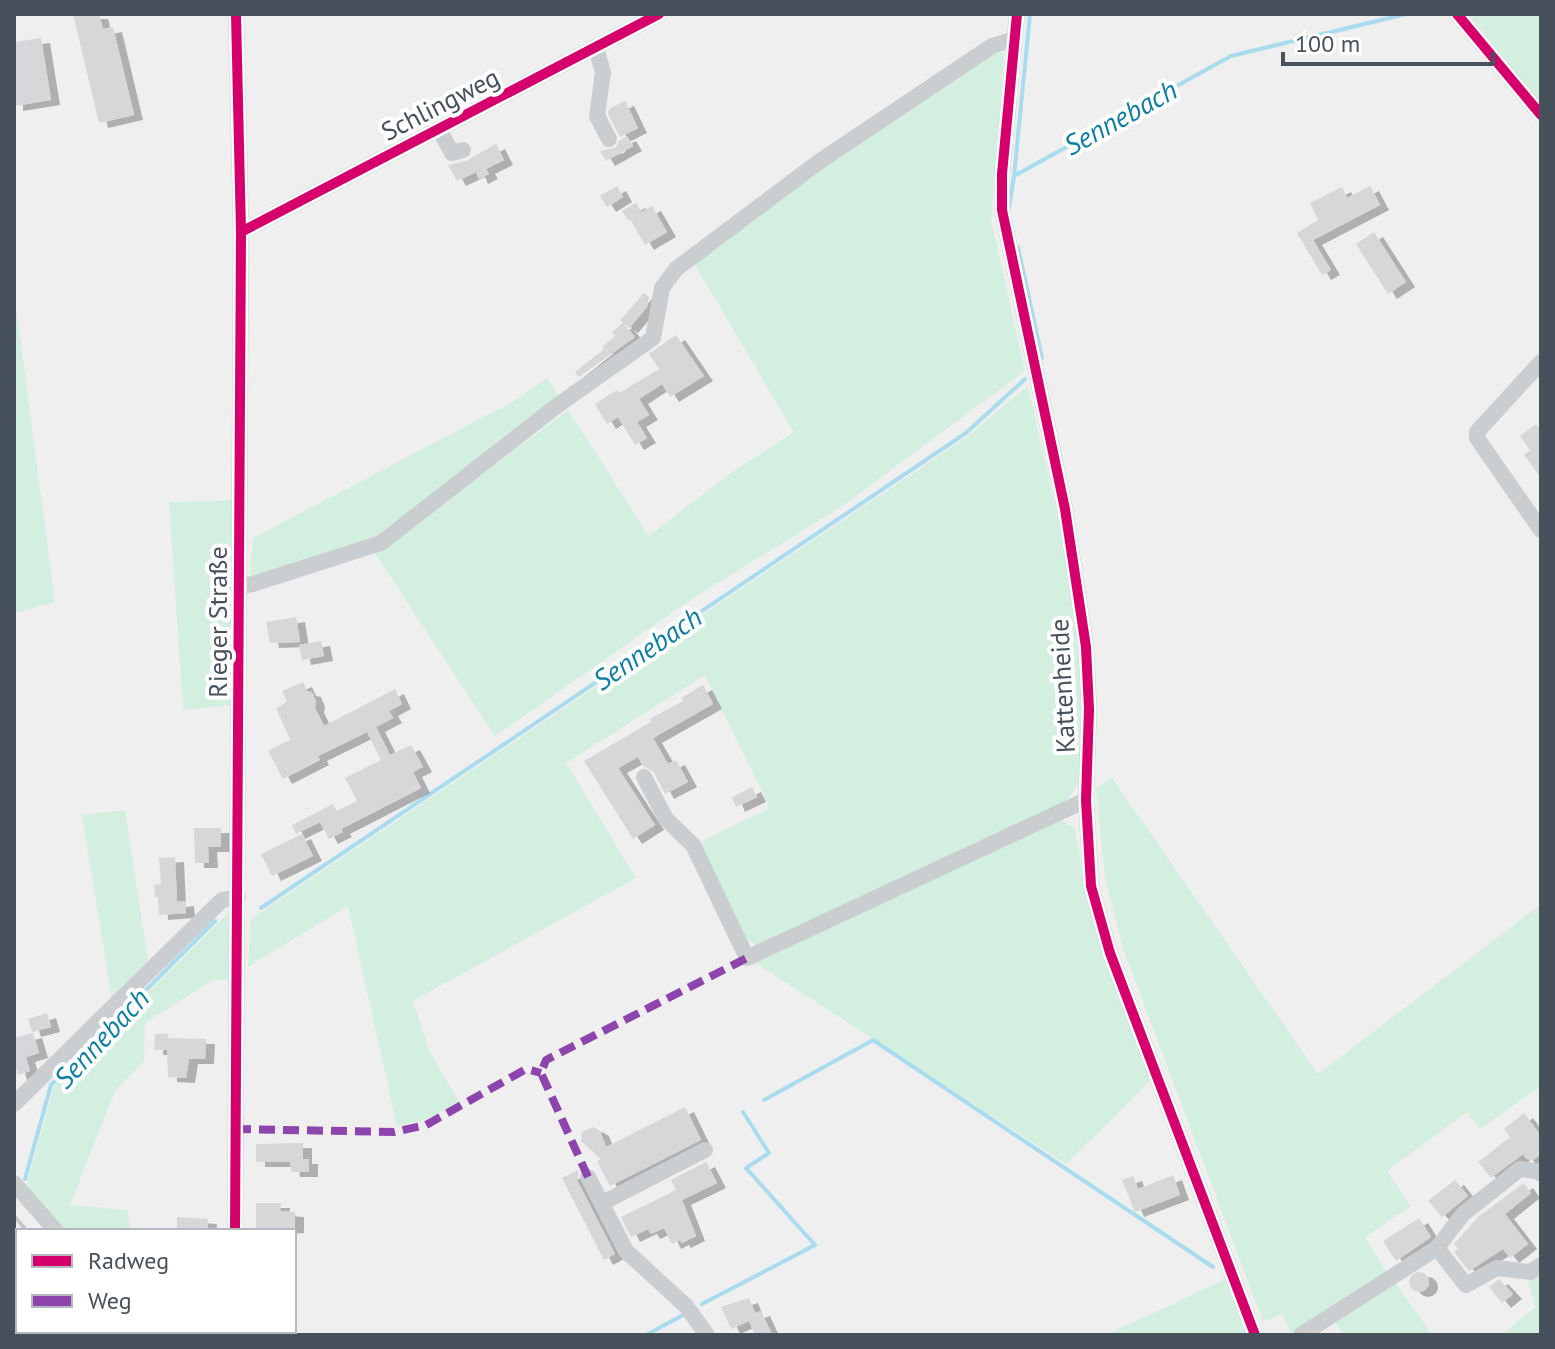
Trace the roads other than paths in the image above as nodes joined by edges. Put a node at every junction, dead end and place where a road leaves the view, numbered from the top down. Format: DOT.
graph roads {
  1 [pos="236,14"];
  2 [pos="659,14"];
  3 [pos="1017,14"];
  4 [pos="1457,14"];
  5 [pos="1014,39"];
  6 [pos="596,48"];
  7 [pos="1541,115"];
  8 [pos="439,129"];
  9 [pos="609,139"];
  10 [pos="463,150"];
  11 [pos="241,232"];
  12 [pos="1541,362"];
  13 [pos="1541,530"];
  14 [pos="239,586"];
  15 [pos="644,777"];
  16 [pos="1086,800"];
  17 [pos="238,897"];
  18 [pos="14,1104"];
  19 [pos="705,1150"];
  20 [pos="1541,1174"];
  21 [pos="588,1177"];
  22 [pos="14,1183"];
  23 [pos="602,1203"];
  24 [pos="54,1229"];
  25 [pos="235,1229"];
  26 [pos="1437,1248"];
  27 [pos="1541,1265"];
  28 [pos="707,1335"];
  29 [pos="1255,1335"];
  30 [pos="1301,1335"];
  1 -- 11 [label="street, Rieger Straße"];
  2 -- 6 [label="street, Schlingweg"];
  3 -- 5 [label="street, Kattenheide"];
  4 -- 7 [label="street"];
  5 -- 14 [label="street"];
  5 -- 16 [label="street, Kattenheide"];
  6 -- 8 [label="street, Schlingweg"];
  6 -- 9 [label="street"];
  8 -- 10 [label="street"];
  8 -- 11 [label="street, Schlingweg"];
  11 -- 14 [label="street, Rieger Straße"];
  12 -- 13 [label="street"];
  14 -- 17 [label="street, Rieger Straße"];
  15 -- 16 [label="street"];
  16 -- 29 [label="street, Kattenheide"];
  17 -- 18 [label="street"];
  17 -- 25 [label="street, Rieger Straße"];
  19 -- 23 [label="street"];
  20 -- 26 [label="street"];
  21 -- 23 [label="street"];
  22 -- 24 [label="street"];
  23 -- 28 [label="street"];
  26 -- 27 [label="street"];
  26 -- 30 [label="street"];
}
